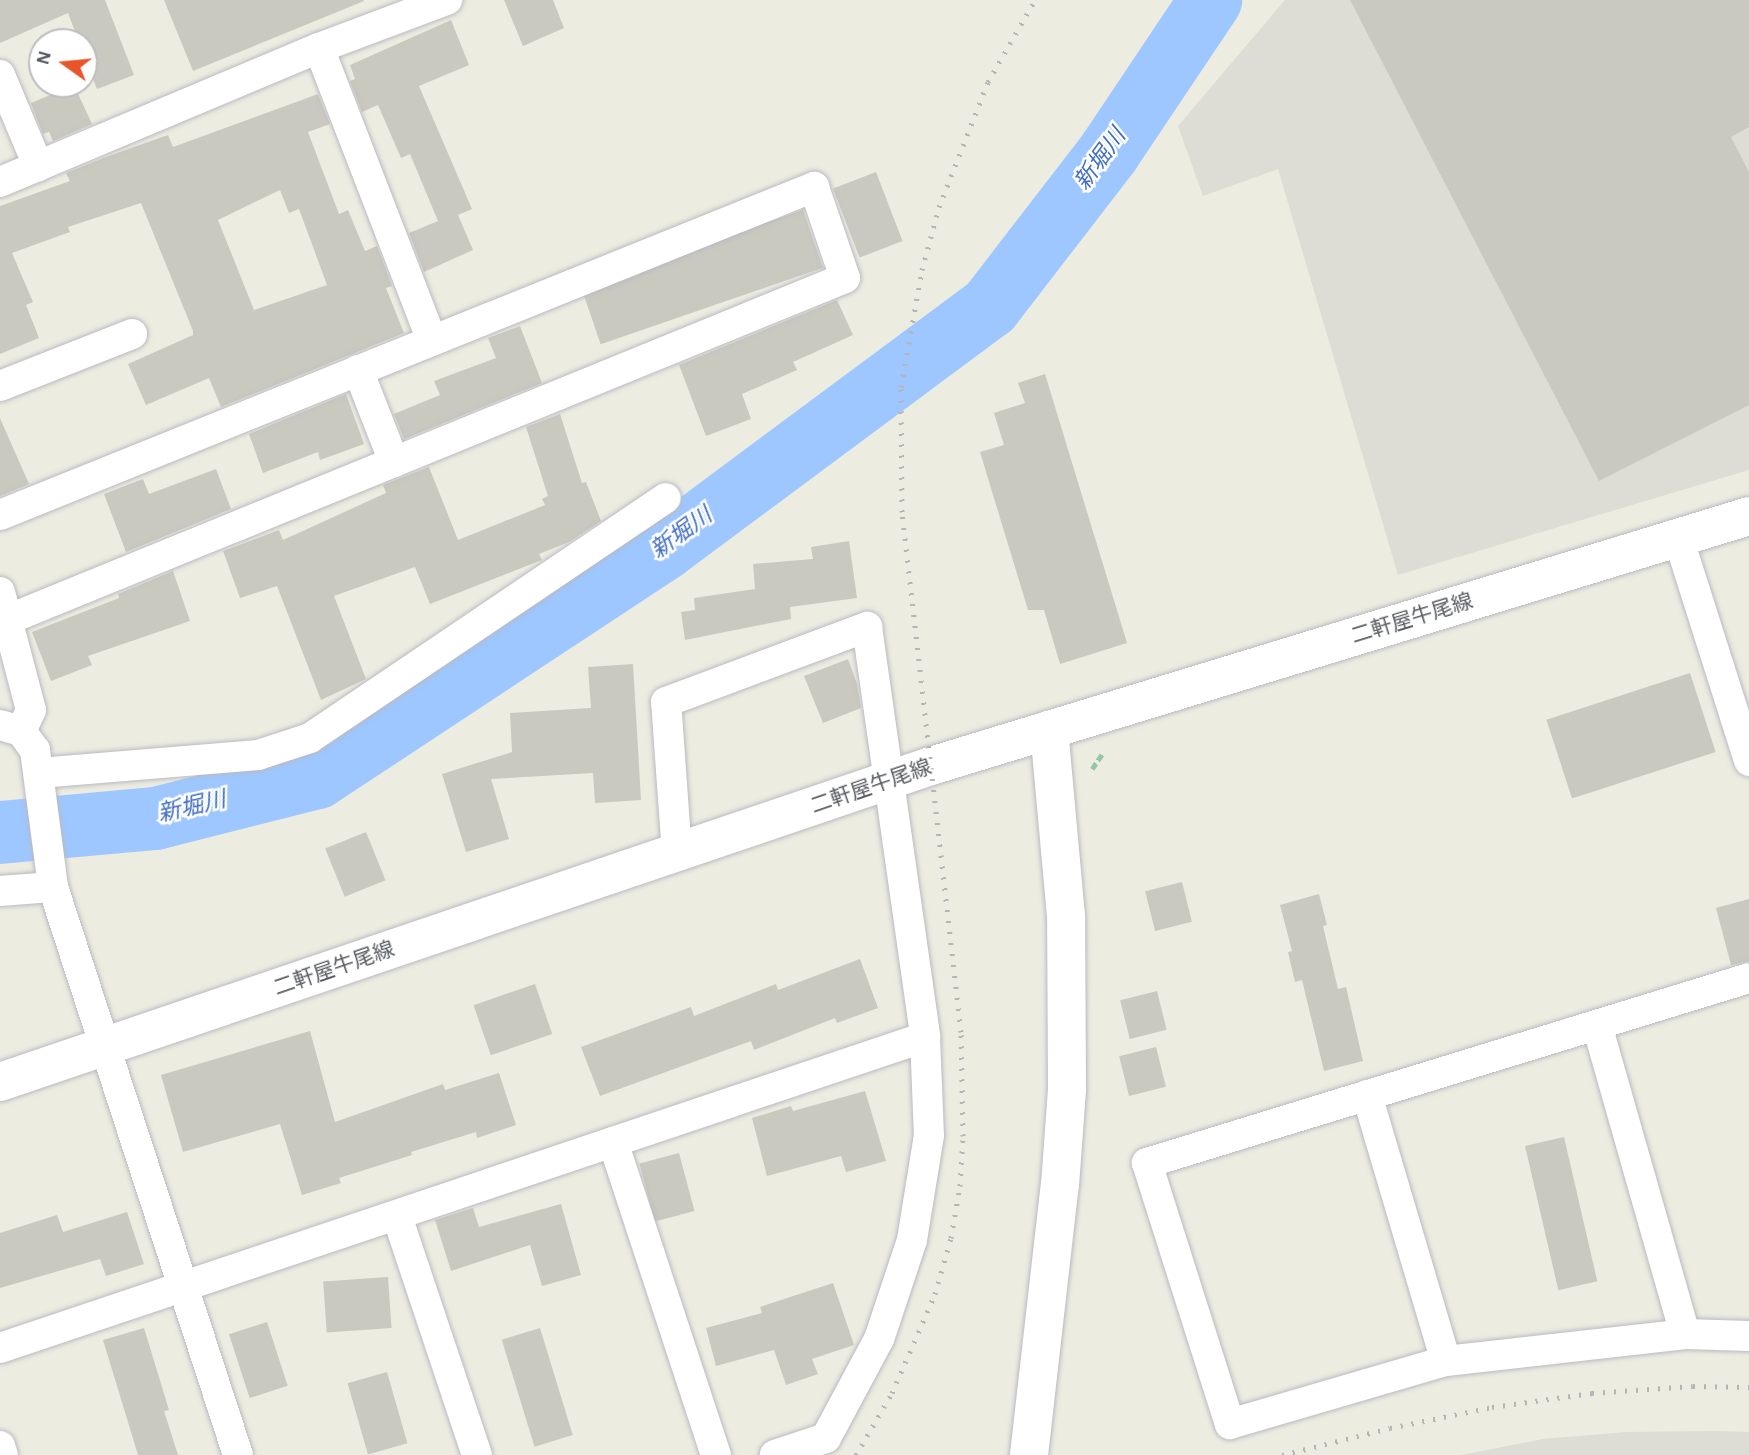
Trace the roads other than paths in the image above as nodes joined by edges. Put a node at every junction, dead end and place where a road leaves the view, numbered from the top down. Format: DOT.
graph roads {
  1 [pos="447,0"];
  2 [pos="319,48"];
  3 [pos="0,75"];
  4 [pos="38,166"];
  5 [pos="0,182"];
  6 [pos="132,334"];
  7 [pos="432,341"];
  8 [pos="358,370"];
  9 [pos="0,386"];
  10 [pos="394,462"];
  11 [pos="666,498"];
  12 [pos="0,515"];
  13 [pos="1749,516"];
  14 [pos="1678,537"];
  15 [pos="5,606"];
  16 [pos="10,728"];
  17 [pos="1049,730"];
  18 [pos="1749,761"];
  19 [pos="40,780"];
  20 [pos="890,781"];
  21 [pos="677,853"];
  22 [pos="52,876"];
  23 [pos="0,891"];
  24 [pos="1749,978"];
  25 [pos="1597,1025"];
  26 [pos="925,1037"];
  27 [pos="106,1046"];
  28 [pos="0,1082"];
  29 [pos="1367,1095"];
  30 [pos="613,1142"];
  31 [pos="397,1216"];
  32 [pos="183,1288"];
  33 [pos="1685,1334"];
  34 [pos="1749,1336"];
  35 [pos="0,1348"];
  36 [pos="1446,1361"];
  37 [pos="0,1446"];
  38 [pos="3,1455"];
  39 [pos="238,1455"];
  40 [pos="477,1455"];
  41 [pos="716,1455"];
  42 [pos="775,1455"];
  43 [pos="1029,1455"];
  1 -- 2 [label="street"];
  2 -- 4 [label="street"];
  2 -- 7 [label="street"];
  3 -- 4 [label="street"];
  4 -- 5 [label="street"];
  6 -- 9 [label="street"];
  7 -- 8 [label="street"];
  7 -- 10 [label="street"];
  8 -- 10 [label="street"];
  8 -- 12 [label="street"];
  10 -- 15 [label="street"];
  11 -- 19 [label="street"];
  13 -- 14 [label="street, 二軒屋牛尾線"];
  14 -- 17 [label="street, 二軒屋牛尾線"];
  14 -- 18 [label="street"];
  15 -- 16 [label="street"];
  16 -- 19 [label="street"];
  17 -- 20 [label="street, 二軒屋牛尾線"];
  17 -- 43 [label="street"];
  19 -- 22 [label="street"];
  20 -- 21 [label="street, 二軒屋牛尾線"];
  20 -- 21 [label="street"];
  20 -- 26 [label="street"];
  21 -- 27 [label="street, 二軒屋牛尾線"];
  22 -- 23 [label="street"];
  22 -- 27 [label="street"];
  24 -- 25 [label="street"];
  25 -- 29 [label="street"];
  25 -- 33 [label="street"];
  26 -- 30 [label="street"];
  26 -- 42 [label="street"];
  27 -- 28 [label="street, 二軒屋牛尾線"];
  27 -- 32 [label="street"];
  29 -- 36 [label="street"];
  29 -- 36 [label="street"];
  30 -- 31 [label="street"];
  30 -- 41 [label="street"];
  31 -- 32 [label="street"];
  31 -- 40 [label="street"];
  32 -- 35 [label="street"];
  32 -- 39 [label="street"];
  33 -- 34 [label="street"];
  33 -- 36 [label="street"];
  37 -- 38 [label="street"];
}
